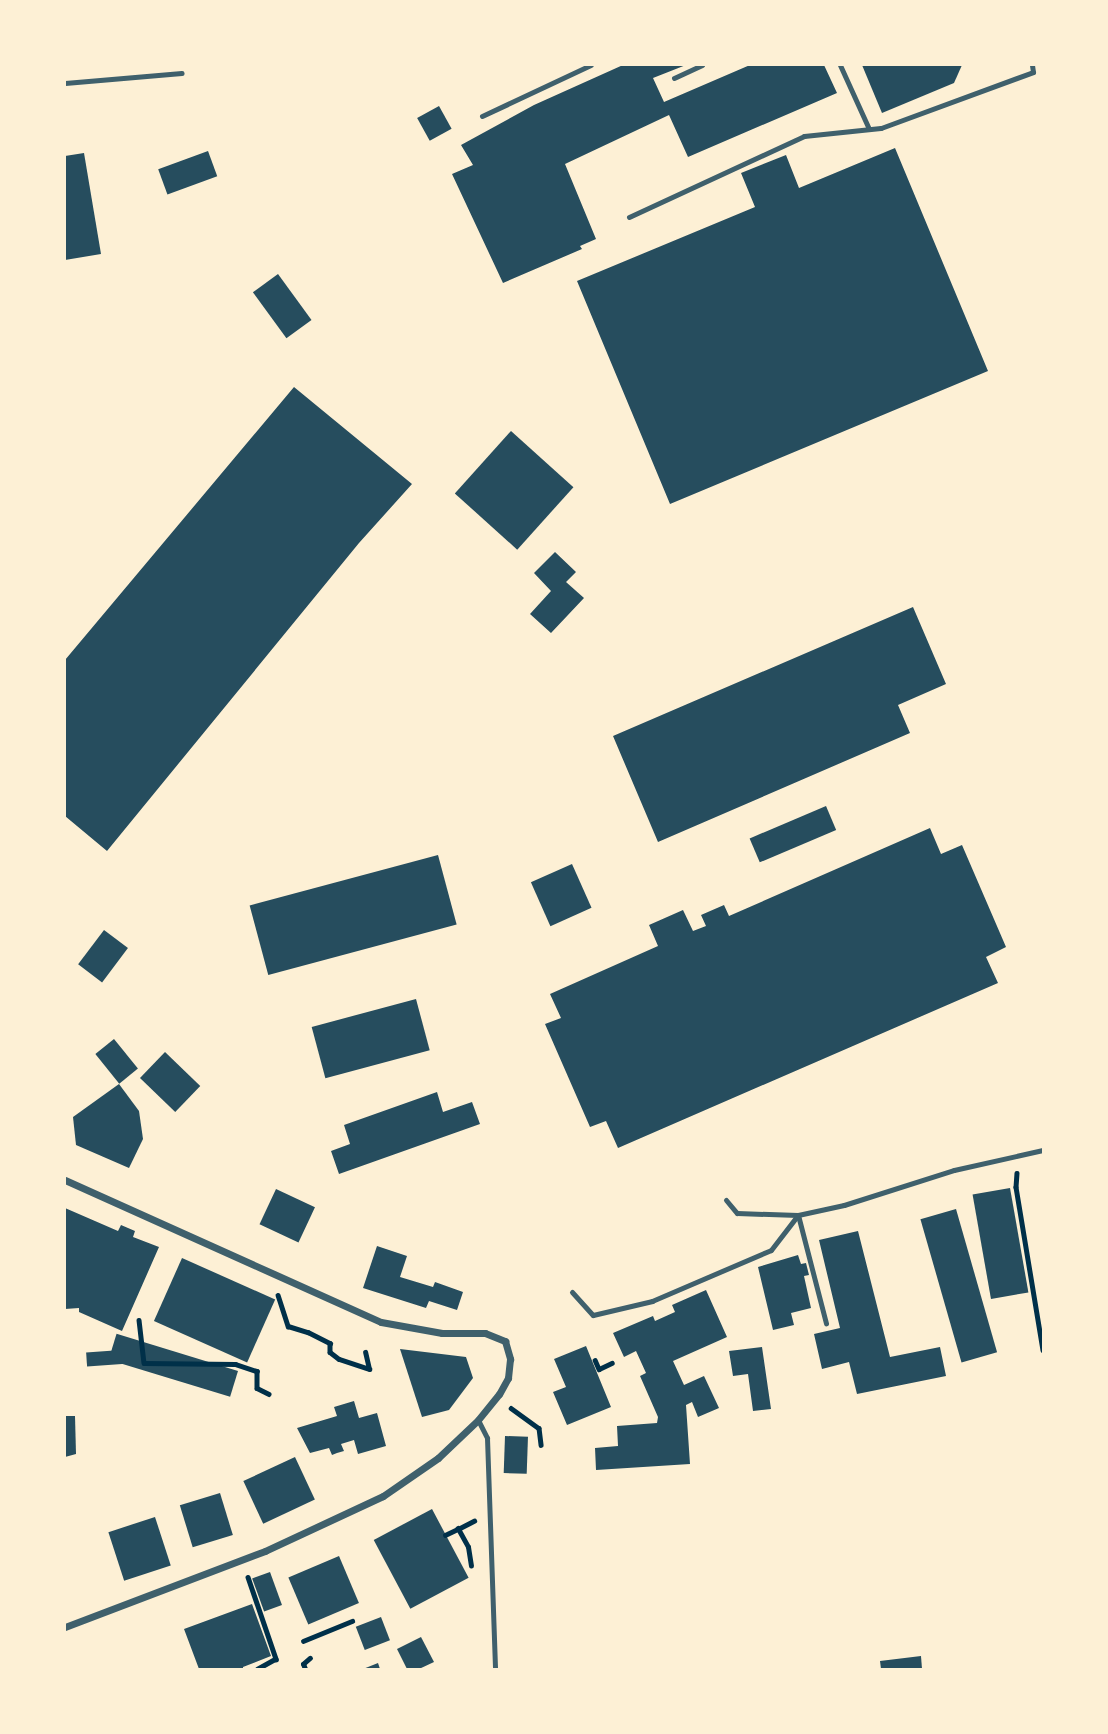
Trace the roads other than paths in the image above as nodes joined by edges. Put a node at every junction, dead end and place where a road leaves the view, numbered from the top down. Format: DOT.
graph roads {
  1 [pos="591,65"];
  2 [pos="702,65"];
  3 [pos="840,65"];
  4 [pos="1032,65"];
  5 [pos="181,73"];
  6 [pos="674,78"];
  7 [pos="65,83"];
  8 [pos="482,116"];
  9 [pos="869,129"];
  10 [pos="629,217"];
  11 [pos="1043,1150"];
  12 [pos="65,1180"];
  13 [pos="726,1200"];
  14 [pos="799,1215"];
  15 [pos="572,1292"];
  16 [pos="826,1323"];
  17 [pos="478,1420"];
  18 [pos="65,1627"];
  19 [pos="495,1669"];
  1 -- 8 [label="lane"];
  2 -- 6 [label="lane"];
  3 -- 9 [label="lane"];
  4 -- 9 [label="lane"];
  5 -- 7 [label="lane"];
  9 -- 10 [label="lane"];
  11 -- 14 [label="lane"];
  12 -- 17 [label="street"];
  13 -- 14 [label="lane"];
  14 -- 15 [label="lane"];
  14 -- 16 [label="lane"];
  17 -- 18 [label="street"];
  17 -- 19 [label="lane"];
}
